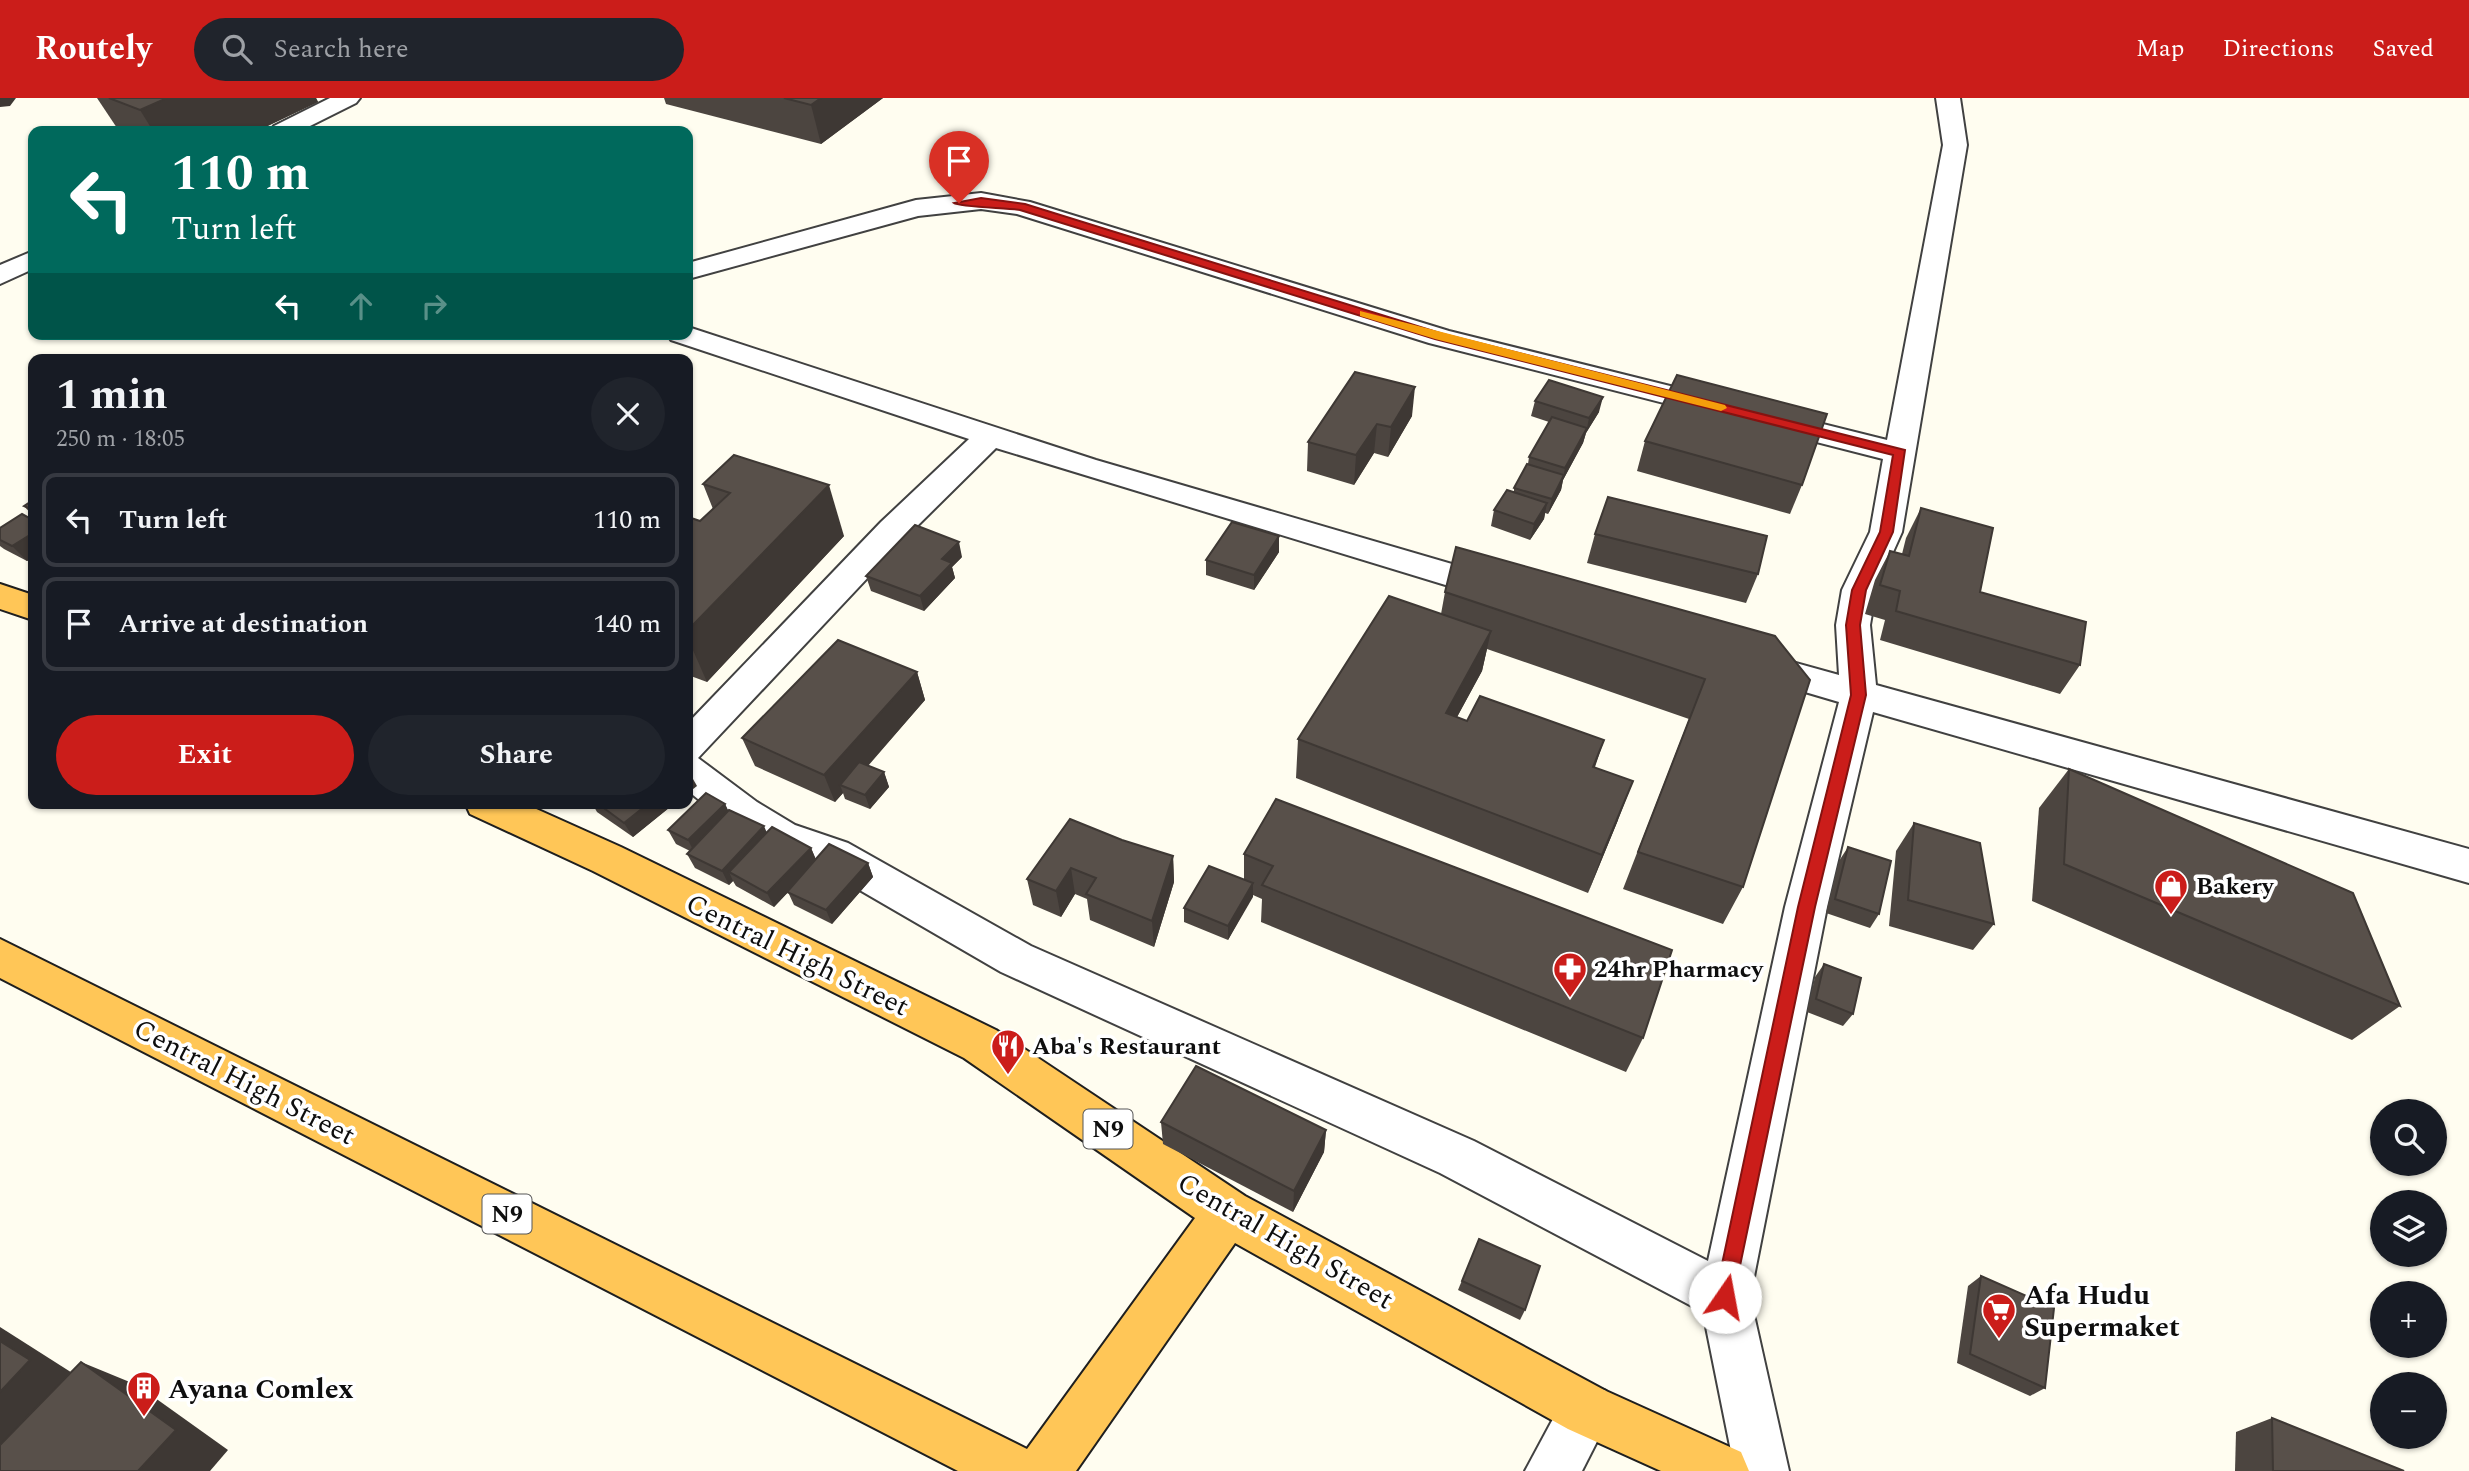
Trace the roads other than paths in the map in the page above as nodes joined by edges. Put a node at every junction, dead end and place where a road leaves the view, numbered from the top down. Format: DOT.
graph roads {
  1 [pos="348,98"];
  2 [pos="1948,98"];
  3 [pos="292,126"];
  4 [pos="28,261"];
  5 [pos="693,270"];
  6 [pos="0,276"];
  7 [pos="693,338"];
  8 [pos="990,436"];
  9 [pos="1900,453"];
  10 [pos="0,596"];
  11 [pos="1525,597"];
  12 [pos="28,606"];
  13 [pos="1725,656"];
  14 [pos="1859,695"];
  15 [pos="693,742"];
  16 [pos="693,774"];
  17 [pos="497,809"];
  18 [pos="2469,866"];
  19 [pos="0,957"];
  20 [pos="1228,1213"];
  21 [pos="1725,1297"];
  22 [pos="1587,1409"];
  23 [pos="1014,1471"];
  24 [pos="1044,1471"];
  25 [pos="1552,1471"];
  26 [pos="1722,1471"];
  27 [pos="1762,1471"];
  1 -- 3 [label="street"];
  2 -- 9 [label="street"];
  4 -- 6 [label="street"];
  5 -- 9 [label="street"];
  7 -- 8 [label="street"];
  8 -- 11 [label="street"];
  8 -- 15 [label="street"];
  9 -- 14 [label="street"];
  10 -- 12 [label="highway"];
  13 -- 14 [label="street"];
  14 -- 18 [label="street"];
  14 -- 21 [label="street"];
  16 -- 21 [label="street"];
  17 -- 20 [label="highway, Central High Street / N9"];
  19 -- 23 [label="highway, Central High Street / N9"];
  20 -- 22 [label="highway, Central High Street / N9"];
  20 -- 24 [label="highway"];
  21 -- 27 [label="street"];
  22 -- 25 [label="street"];
  22 -- 26 [label="highway, Central High Street / N9"];
}
